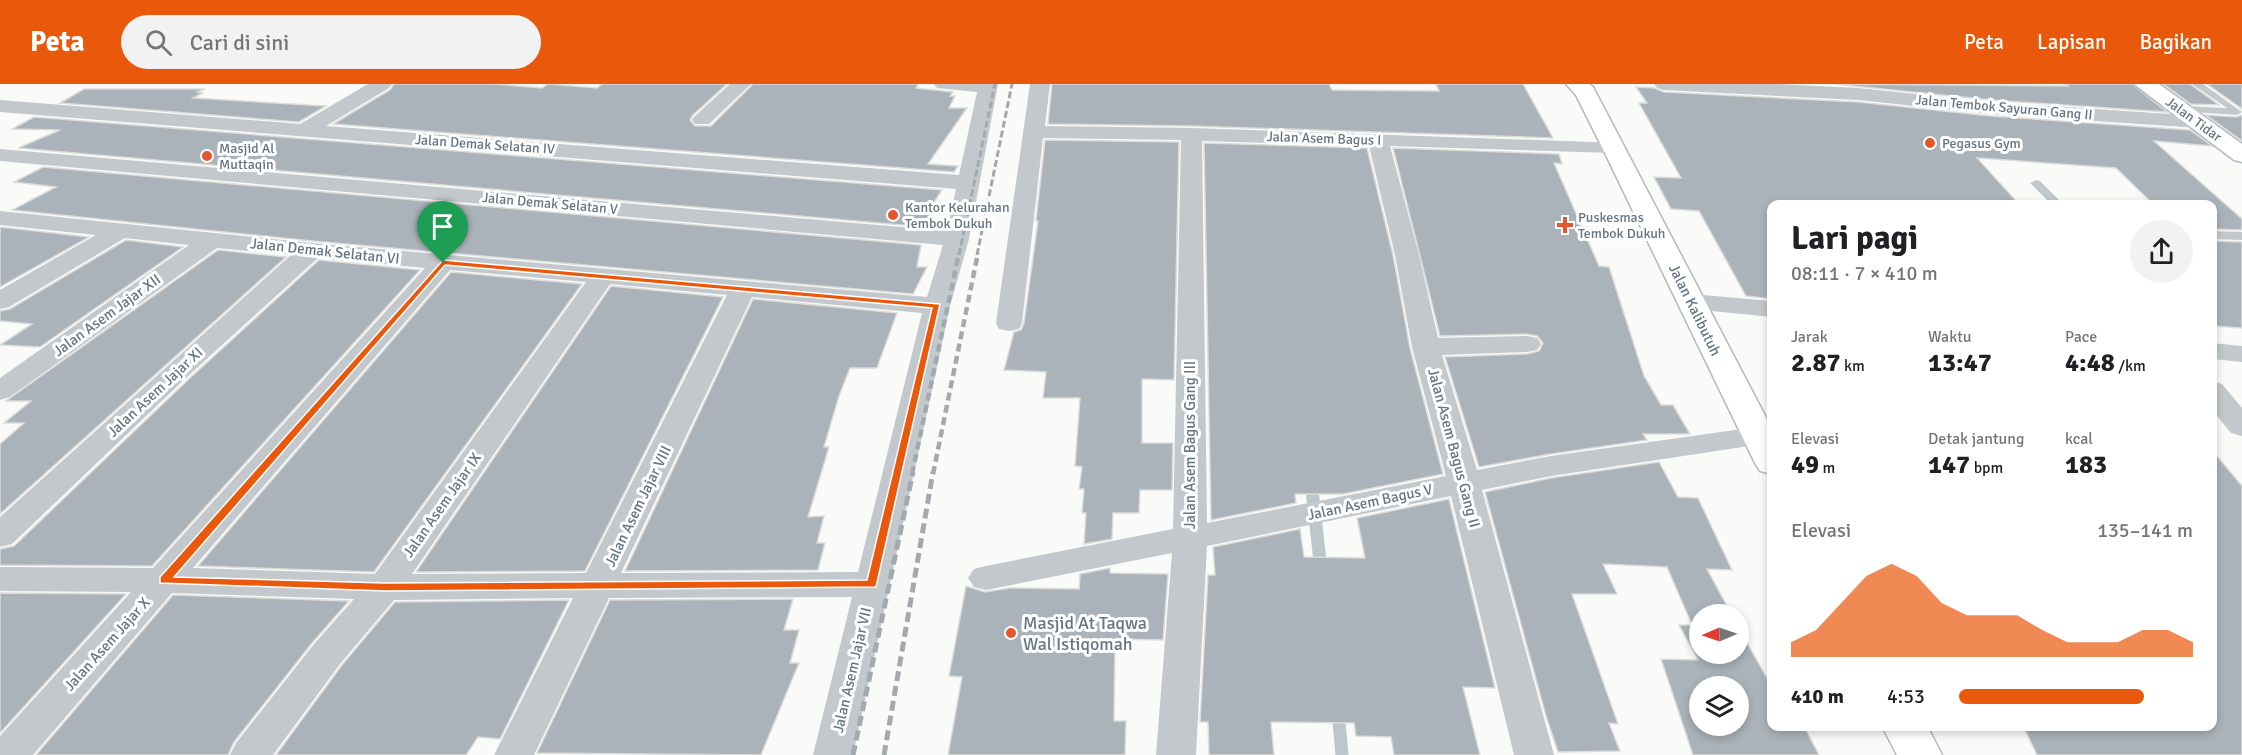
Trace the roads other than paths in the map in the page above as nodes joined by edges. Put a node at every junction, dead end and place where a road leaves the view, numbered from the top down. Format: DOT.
graph roads {
  1 [pos="381,84"];
  2 [pos="741,84"];
  3 [pos="944,84"];
  4 [pos="1040,84"];
  5 [pos="1664,84"];
  6 [pos="2145,84"];
  7 [pos="2197,84"];
  8 [pos="987,86"];
  9 [pos="1582,87"];
  10 [pos="0,106"];
  11 [pos="2240,113"];
  12 [pos="2190,116"];
  13 [pos="702,120"];
  14 [pos="304,130"];
  15 [pos="1034,132"];
  16 [pos="1192,134"];
  17 [pos="1378,141"];
  18 [pos="1614,147"];
  19 [pos="2237,148"];
  20 [pos="0,155"];
  21 [pos="969,183"];
  22 [pos="2036,183"];
  23 [pos="2052,200"];
  24 [pos="3,220"];
  25 [pos="123,229"];
  26 [pos="2217,235"];
  27 [pos="2242,236"];
  28 [pos="213,239"];
  29 [pos="957,239"];
  30 [pos="312,250"];
  31 [pos="443,263"];
  32 [pos="603,276"];
  33 [pos="743,288"];
  34 [pos="0,301"];
  35 [pos="1691,302"];
  36 [pos="937,306"];
  37 [pos="1767,309"];
  38 [pos="1009,323"];
  39 [pos="1527,344"];
  40 [pos="1426,347"];
  41 [pos="2217,352"];
  42 [pos="2242,354"];
  43 [pos="0,391"];
  44 [pos="1756,436"];
  45 [pos="1767,455"];
  46 [pos="1464,482"];
  47 [pos="0,536"];
  48 [pos="1190,538"];
  49 [pos="986,578"];
  50 [pos="0,579"];
  51 [pos="164,580"];
  52 [pos="872,584"];
  53 [pos="598,586"];
  54 [pos="385,587"];
  55 [pos="1907,731"];
  56 [pos="8,755"];
  57 [pos="250,755"];
  58 [pos="514,755"];
  59 [pos="833,755"];
  60 [pos="1176,755"];
  61 [pos="1534,755"];
  62 [pos="1920,755"];
  1 -- 14 [label="street"];
  2 -- 13 [label="street"];
  3 -- 8 [label="street"];
  4 -- 15 [label="street"];
  5 -- 12 [label="street, Jalan Tembok Sayuran Gang II"];
  6 -- 12 [label="street, Jalan Tidar"];
  7 -- 11 [label="lane"];
  8 -- 21 [label="street, Jalan Asem Jajar VII"];
  9 -- 18 [label="street, Jalan Kalibutuh"];
  10 -- 14 [label="street, Jalan Demak Selatan IV"];
  11 -- 12 [label="lane"];
  12 -- 19 [label="street, Jalan Tidar"];
  14 -- 21 [label="street, Jalan Demak Selatan IV"];
  15 -- 16 [label="street, Jalan Asem Bagus I"];
  15 -- 38 [label="street"];
  16 -- 17 [label="street, Jalan Asem Bagus I"];
  16 -- 48 [label="street, Jalan Asem Bagus Gang III"];
  17 -- 18 [label="street, Jalan Asem Bagus I"];
  17 -- 40 [label="street, Jalan Asem Bagus Gang II"];
  18 -- 35 [label="street, Jalan Kalibutuh"];
  20 -- 29 [label="street, Jalan Demak Selatan V"];
  21 -- 29 [label="street, Jalan Asem Jajar VII"];
  22 -- 23 [label="lane"];
  24 -- 25 [label="street, Jalan Demak Selatan VI"];
  25 -- 28 [label="street, Jalan Demak Selatan VI"];
  25 -- 34 [label="street"];
  26 -- 27 [label="lane"];
  28 -- 30 [label="street, Jalan Demak Selatan VI"];
  28 -- 43 [label="street, Jalan Asem Jajar XII"];
  29 -- 36 [label="street, Jalan Asem Jajar VII"];
  30 -- 31 [label="street, Jalan Demak Selatan VI"];
  30 -- 47 [label="street, Jalan Asem Jajar XI"];
  31 -- 32 [label="street, Jalan Demak Selatan VI"];
  31 -- 51 [label="street, Jalan Asem Jajar X"];
  32 -- 33 [label="street, Jalan Demak Selatan VI"];
  32 -- 54 [label="street, Jalan Asem Jajar IX"];
  33 -- 36 [label="street, Jalan Demak Selatan VI"];
  33 -- 53 [label="street, Jalan Asem Jajar VIII"];
  35 -- 37 [label="street"];
  35 -- 44 [label="street, Jalan Kalibutuh"];
  36 -- 52 [label="street, Jalan Asem Jajar VII"];
  39 -- 40 [label="street"];
  40 -- 46 [label="street, Jalan Asem Bagus Gang II"];
  41 -- 42 [label="street"];
  44 -- 45 [label="street, Jalan Kalibutuh"];
  44 -- 46 [label="street, Jalan Asem Bagus V"];
  46 -- 48 [label="street, Jalan Asem Bagus V"];
  46 -- 61 [label="street, Jalan Asem Bagus Gang II"];
  48 -- 49 [label="street, Jalan Asem Bagus V"];
  48 -- 60 [label="street, Jalan Asem Bagus Gang III"];
  50 -- 51 [label="street"];
  51 -- 54 [label="street"];
  51 -- 56 [label="street, Jalan Asem Jajar X"];
  52 -- 53 [label="street"];
  52 -- 59 [label="street, Jalan Asem Jajar VII"];
  53 -- 54 [label="street"];
  53 -- 58 [label="street, Jalan Asem Jajar VIII"];
  54 -- 57 [label="street, Jalan Asem Jajar IX"];
  55 -- 62 [label="street"];
}
